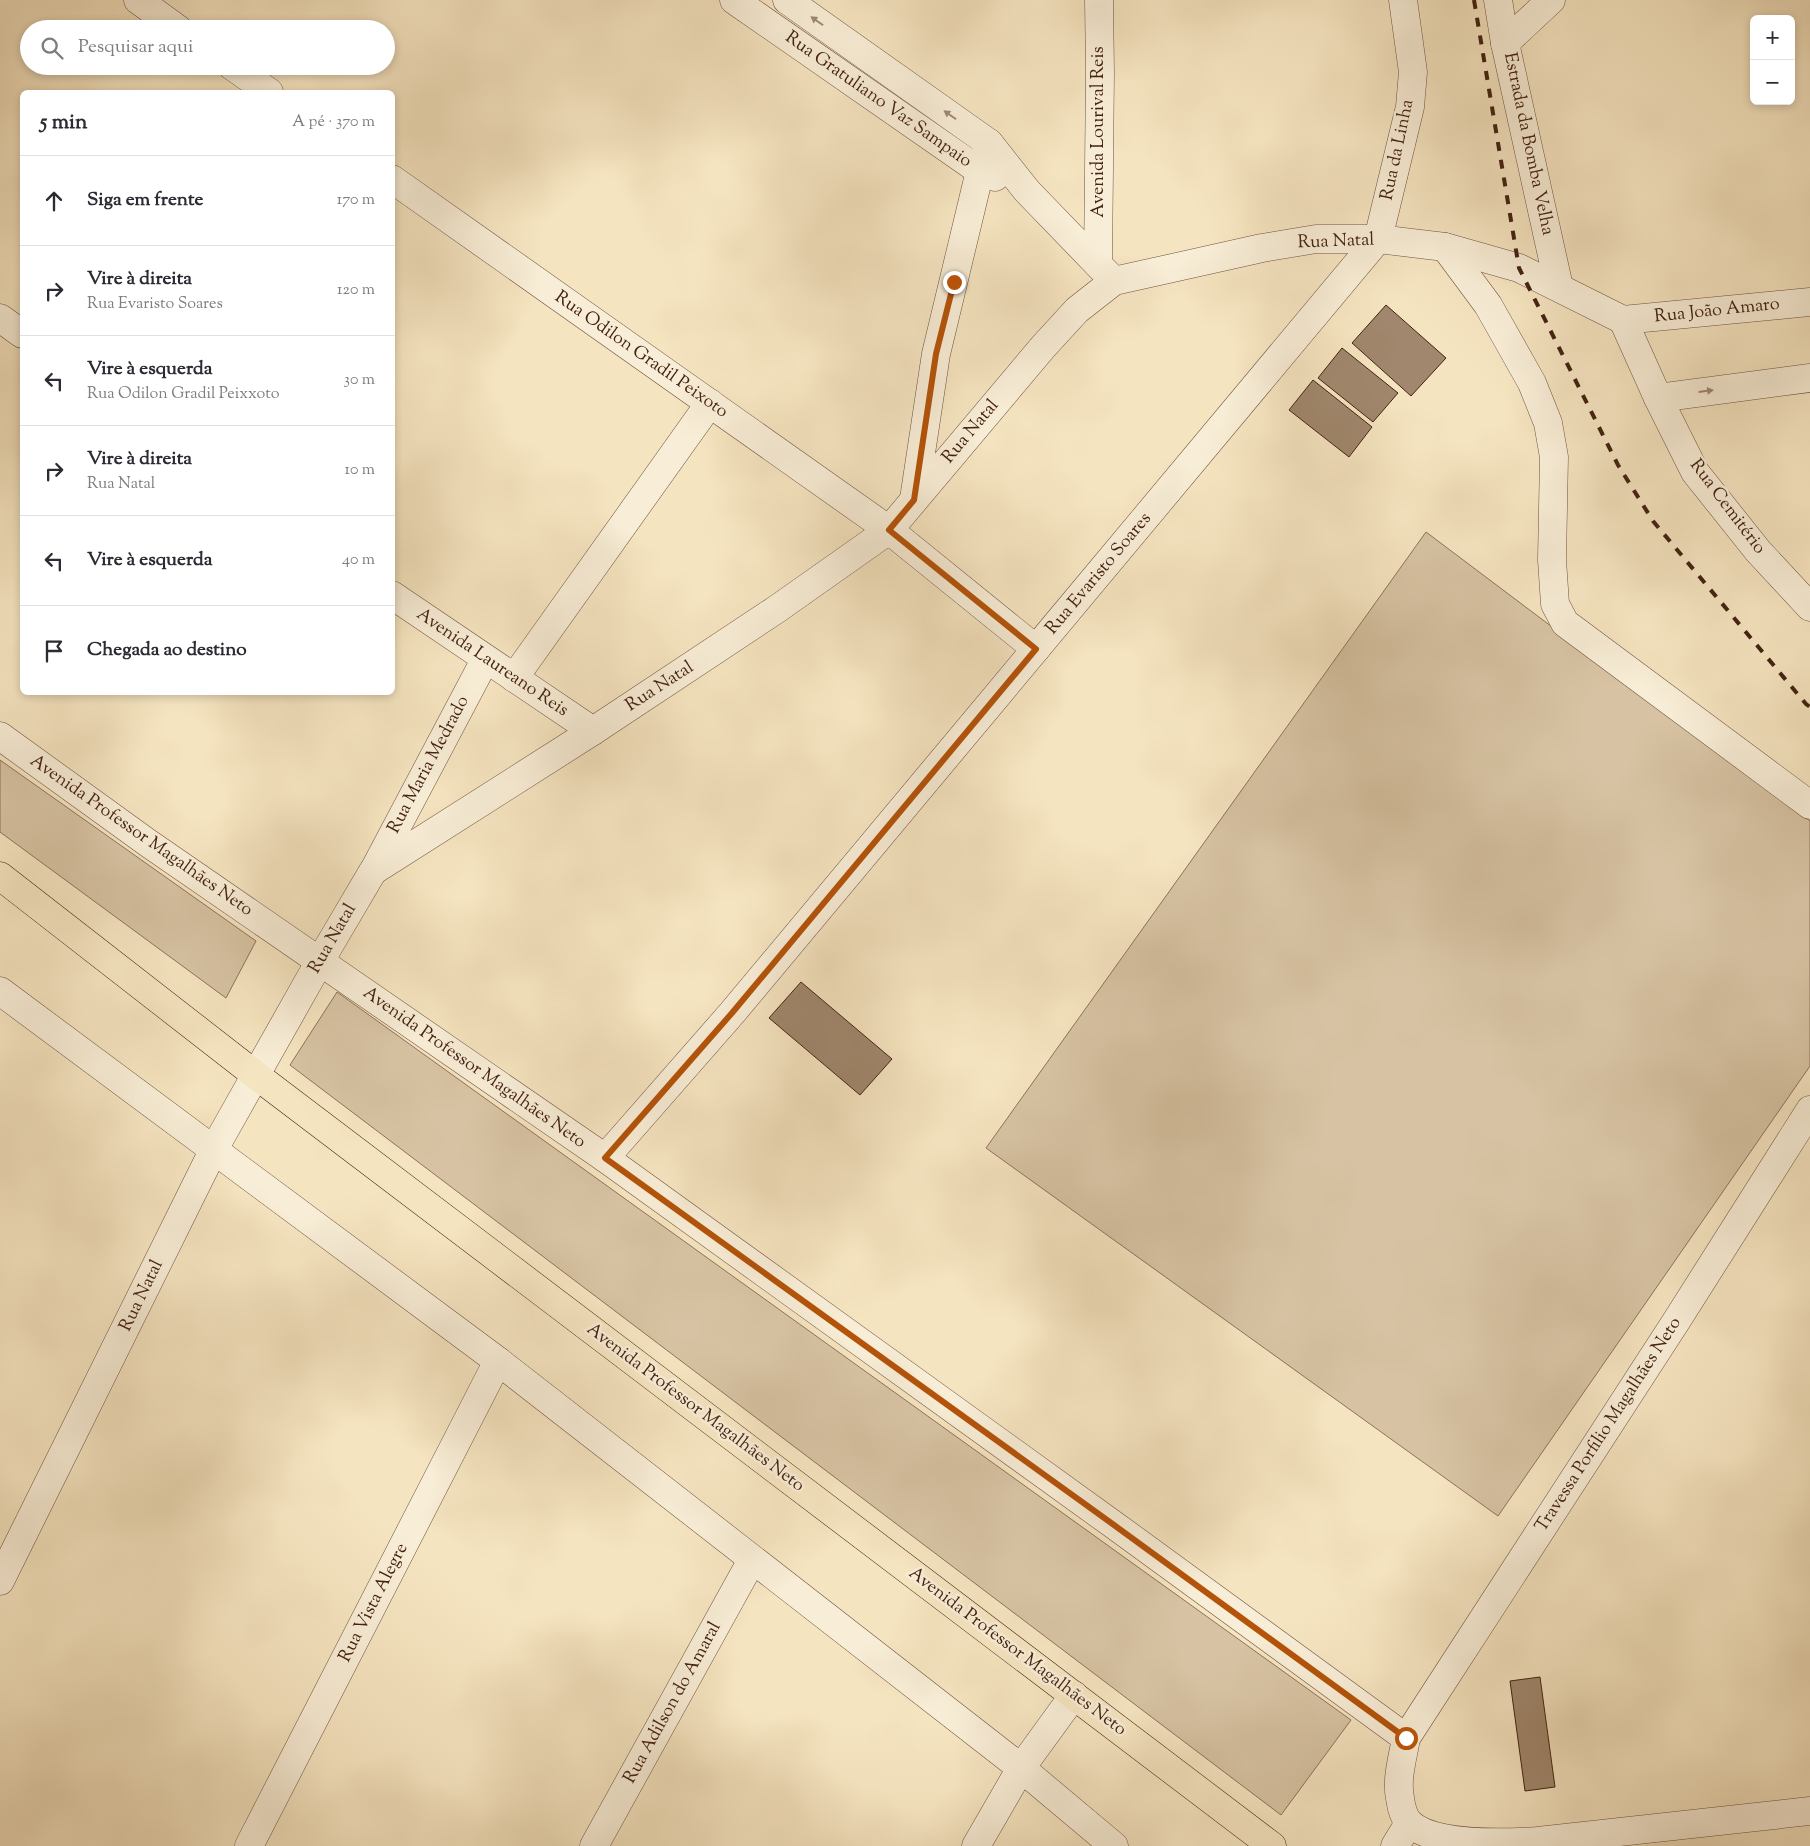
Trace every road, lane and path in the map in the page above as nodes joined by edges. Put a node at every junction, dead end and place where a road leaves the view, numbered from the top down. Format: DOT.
graph roads {
  1 [pos="138,0"];
  2 [pos="734,0"];
  3 [pos="787,0"];
  4 [pos="1099,0"];
  5 [pos="1403,0"];
  6 [pos="1498,0"];
  7 [pos="1552,0"];
  8 [pos="166,20"];
  9 [pos="1505,43"];
  10 [pos="245,75"];
  11 [pos="266,90"];
  12 [pos="989,143"];
  13 [pos="980,171"];
  14 [pos="395,182"];
  15 [pos="1026,191"];
  16 [pos="1378,239"];
  17 [pos="1445,248"];
  18 [pos="1106,272"];
  19 [pos="1559,287"];
  20 [pos="1810,302"];
  21 [pos="0,318"];
  22 [pos="1623,320"];
  23 [pos="20,333"];
  24 [pos="1810,378"];
  25 [pos="1658,398"];
  26 [pos="710,403"];
  27 [pos="914,500"];
  28 [pos="889,530"];
  29 [pos="395,597"];
  30 [pos="1810,607"];
  31 [pos="1036,649"];
  32 [pos="486,660"];
  33 [pos="514,678"];
  34 [pos="593,731"];
  35 [pos="0,736"];
  36 [pos="1810,805"];
  37 [pos="373,871"];
  38 [pos="0,876"];
  39 [pos="320,961"];
  40 [pos="0,991"];
  41 [pos="256,1076"];
  42 [pos="1810,1110"];
  43 [pos="214,1149"];
  44 [pos="605,1158"];
  45 [pos="498,1361"];
  46 [pos="752,1560"];
  47 [pos="0,1581"];
  48 [pos="1074,1695"];
  49 [pos="1406,1738"];
  50 [pos="1021,1768"];
  51 [pos="1810,1811"];
  52 [pos="1409,1823"];
  53 [pos="249,1846"];
  54 [pos="594,1846"];
  55 [pos="976,1846"];
  56 [pos="1114,1846"];
  57 [pos="1272,1846"];
  58 [pos="1395,1846"];
  1 -- 8 [label="street"];
  2 -- 13 [label="street, Rua Gratuliano Vaz Sampaio"];
  12 -- 3 [label="street, Rua Gratuliano Vaz Sampaio, one-way"];
  4 -- 18 [label="street, Avenida Lourival Reis"];
  5 -- 16 [label="street, Rua da Linha"];
  6 -- 9 [label="street, Estrada da Bomba Velha"];
  7 -- 9 [label="street"];
  9 -- 19 [label="street, Estrada da Bomba Velha"];
  10 -- 11 [label="street"];
  12 -- 13 [label="street"];
  12 -- 15 [label="street, Rua Gratuliano Vaz Sampaio"];
  13 -- 15 [label="street, Rua Gratuliano Vaz Sampaio"];
  13 -- 27 [label="street"];
  14 -- 26 [label="street, Rua Odilon Gradil Peixoto"];
  15 -- 18 [label="street, Rua Gratuliano Vaz Sampaio"];
  16 -- 17 [label="street, Rua Natal"];
  16 -- 18 [label="street, Rua Natal"];
  16 -- 31 [label="street, Rua Evaristo Soares"];
  17 -- 19 [label="street, Rua Natal"];
  17 -- 36 [label="street"];
  18 -- 27 [label="street, Rua Natal"];
  19 -- 22 [label="street, Rua Natal"];
  20 -- 22 [label="street, Rua João Amaro"];
  21 -- 23 [label="street"];
  22 -- 25 [label="street, Rua Cemitério"];
  25 -- 24 [label="street, one-way"];
  25 -- 30 [label="street, Rua Cemitério"];
  26 -- 28 [label="street, Rua Odilon Gradil Peixoto"];
  26 -- 33 [label="street"];
  27 -- 28 [label="street, Rua Natal"];
  28 -- 31 [label="street, Rua Odilon Gradil Peixoto"];
  28 -- 34 [label="street, Rua Natal"];
  29 -- 32 [label="street, Avenida Laureano Reis"];
  31 -- 44 [label="street, Rua Evaristo Soares"];
  32 -- 33 [label="street, Avenida Laureano Reis"];
  32 -- 37 [label="street, Rua Maria Medrado"];
  33 -- 34 [label="street, Avenida Laureano Reis"];
  34 -- 37 [label="street, Rua Natal"];
  35 -- 39 [label="street, Avenida Professor Magalhães Neto"];
  37 -- 39 [label="street, Rua Natal"];
  38 -- 41 [label="main road, Avenida Professor Magalhães Neto"];
  39 -- 41 [label="street, Rua Natal"];
  39 -- 44 [label="street, Avenida Professor Magalhães Neto"];
  40 -- 43 [label="street"];
  41 -- 43 [label="street, Rua Natal"];
  41 -- 48 [label="main road, Avenida Professor Magalhães Neto"];
  42 -- 49 [label="street, Travessa Porfilio Magalhães Neto"];
  43 -- 45 [label="street"];
  43 -- 47 [label="street, Rua Natal"];
  44 -- 49 [label="street, Avenida Professor Magalhães Neto"];
  45 -- 46 [label="street"];
  45 -- 53 [label="street, Rua Vista Alegre"];
  46 -- 50 [label="street"];
  46 -- 54 [label="street, Rua Adilson do Amaral"];
  48 -- 50 [label="street"];
  48 -- 57 [label="main road, Avenida Professor Magalhães Neto"];
  49 -- 52 [label="street"];
  50 -- 55 [label="street"];
  50 -- 56 [label="street"];
  51 -- 52 [label="street"];
  52 -- 58 [label="street"];
}
